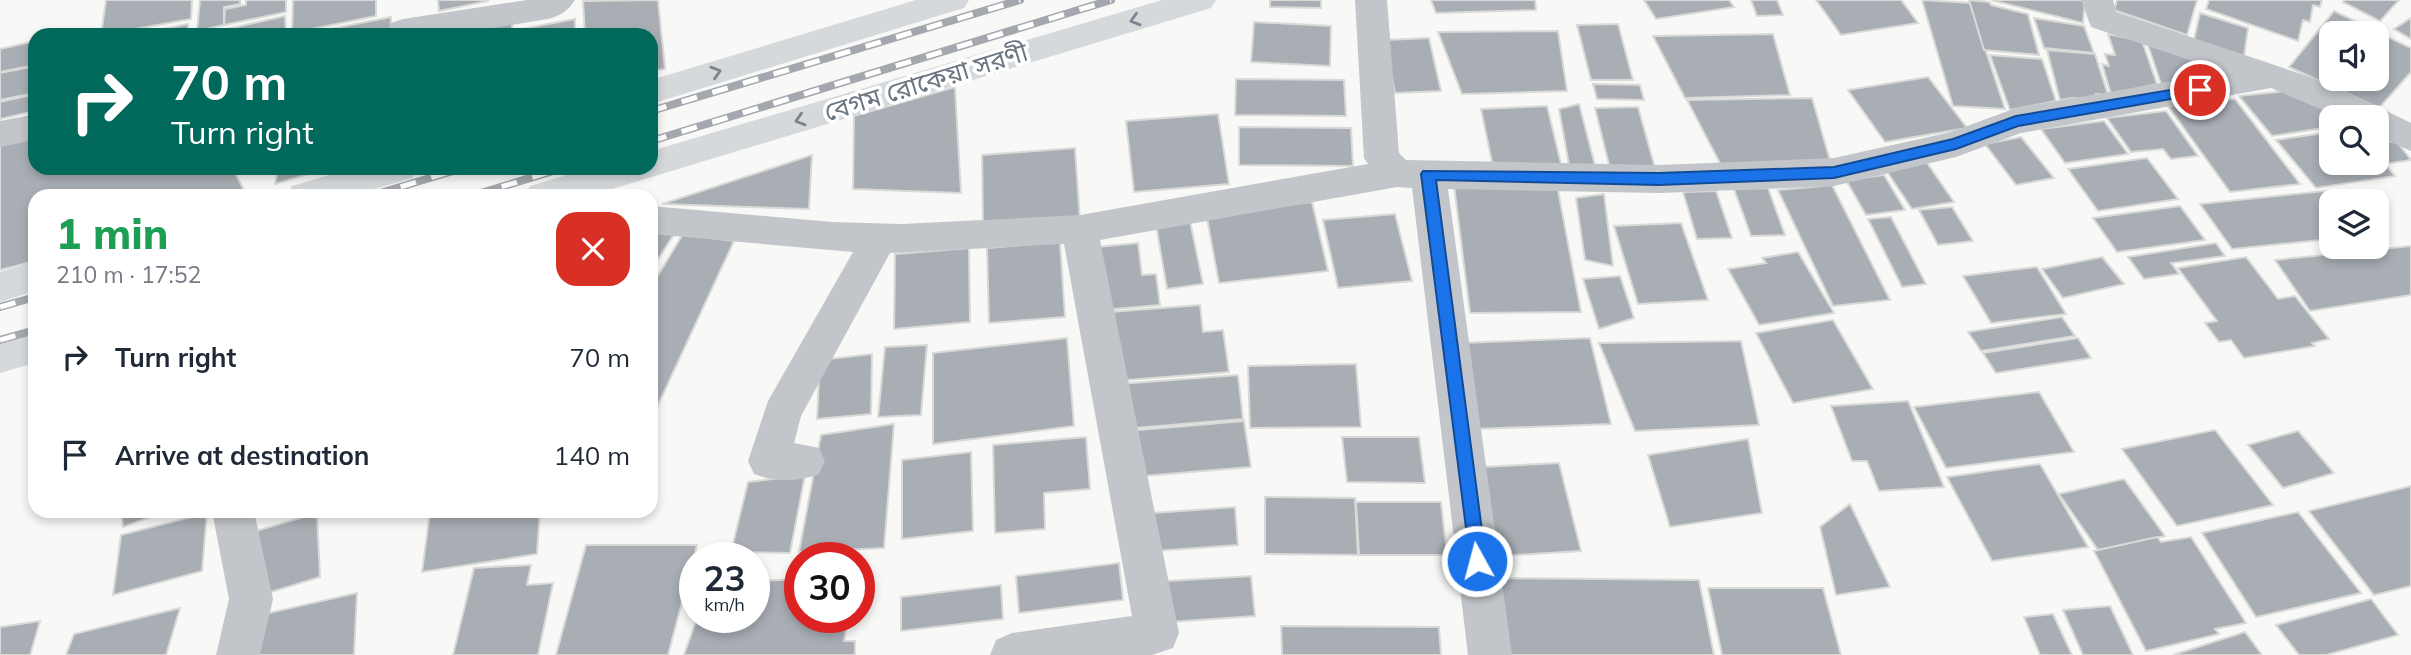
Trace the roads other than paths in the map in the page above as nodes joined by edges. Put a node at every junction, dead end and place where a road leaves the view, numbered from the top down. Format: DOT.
graph roads {
  1 [pos="559,0"];
  2 [pos="950,0"];
  3 [pos="1200,0"];
  4 [pos="1371,0"];
  5 [pos="2096,0"];
  6 [pos="403,22"];
  7 [pos="2273,76"];
  8 [pos="658,90"];
  9 [pos="2344,105"];
  10 [pos="2389,127"];
  11 [pos="28,128"];
  12 [pos="0,134"];
  13 [pos="2411,138"];
  14 [pos="658,162"];
  15 [pos="1412,174"];
  16 [pos="372,175"];
  17 [pos="621,175"];
  18 [pos="327,189"];
  19 [pos="589,189"];
  20 [pos="658,221"];
  21 [pos="1080,229"];
  22 [pos="880,238"];
  23 [pos="28,278"];
  24 [pos="0,287"];
  25 [pos="28,349"];
  26 [pos="0,357"];
  27 [pos="804,461"];
  28 [pos="234,518"];
  29 [pos="238,655"];
  30 [pos="1012,655"];
  31 [pos="1490,655"];
  1 -- 6 [label="street"];
  8 -- 2 [label="main road, one-way"];
  3 -- 14 [label="main road, বেগম রোকেয়া সরণী, one-way"];
  4 -- 15 [label="street"];
  5 -- 7 [label="street"];
  7 -- 9 [label="street"];
  7 -- 15 [label="street"];
  10 -- 13 [label="street"];
  11 -- 12 [label="street"];
  15 -- 21 [label="street"];
  15 -- 31 [label="street"];
  16 -- 18 [label="main road"];
  17 -- 19 [label="main road"];
  20 -- 22 [label="street"];
  21 -- 22 [label="street"];
  21 -- 30 [label="street"];
  22 -- 27 [label="street"];
  23 -- 24 [label="main road"];
  25 -- 26 [label="main road"];
  28 -- 29 [label="street"];
}
